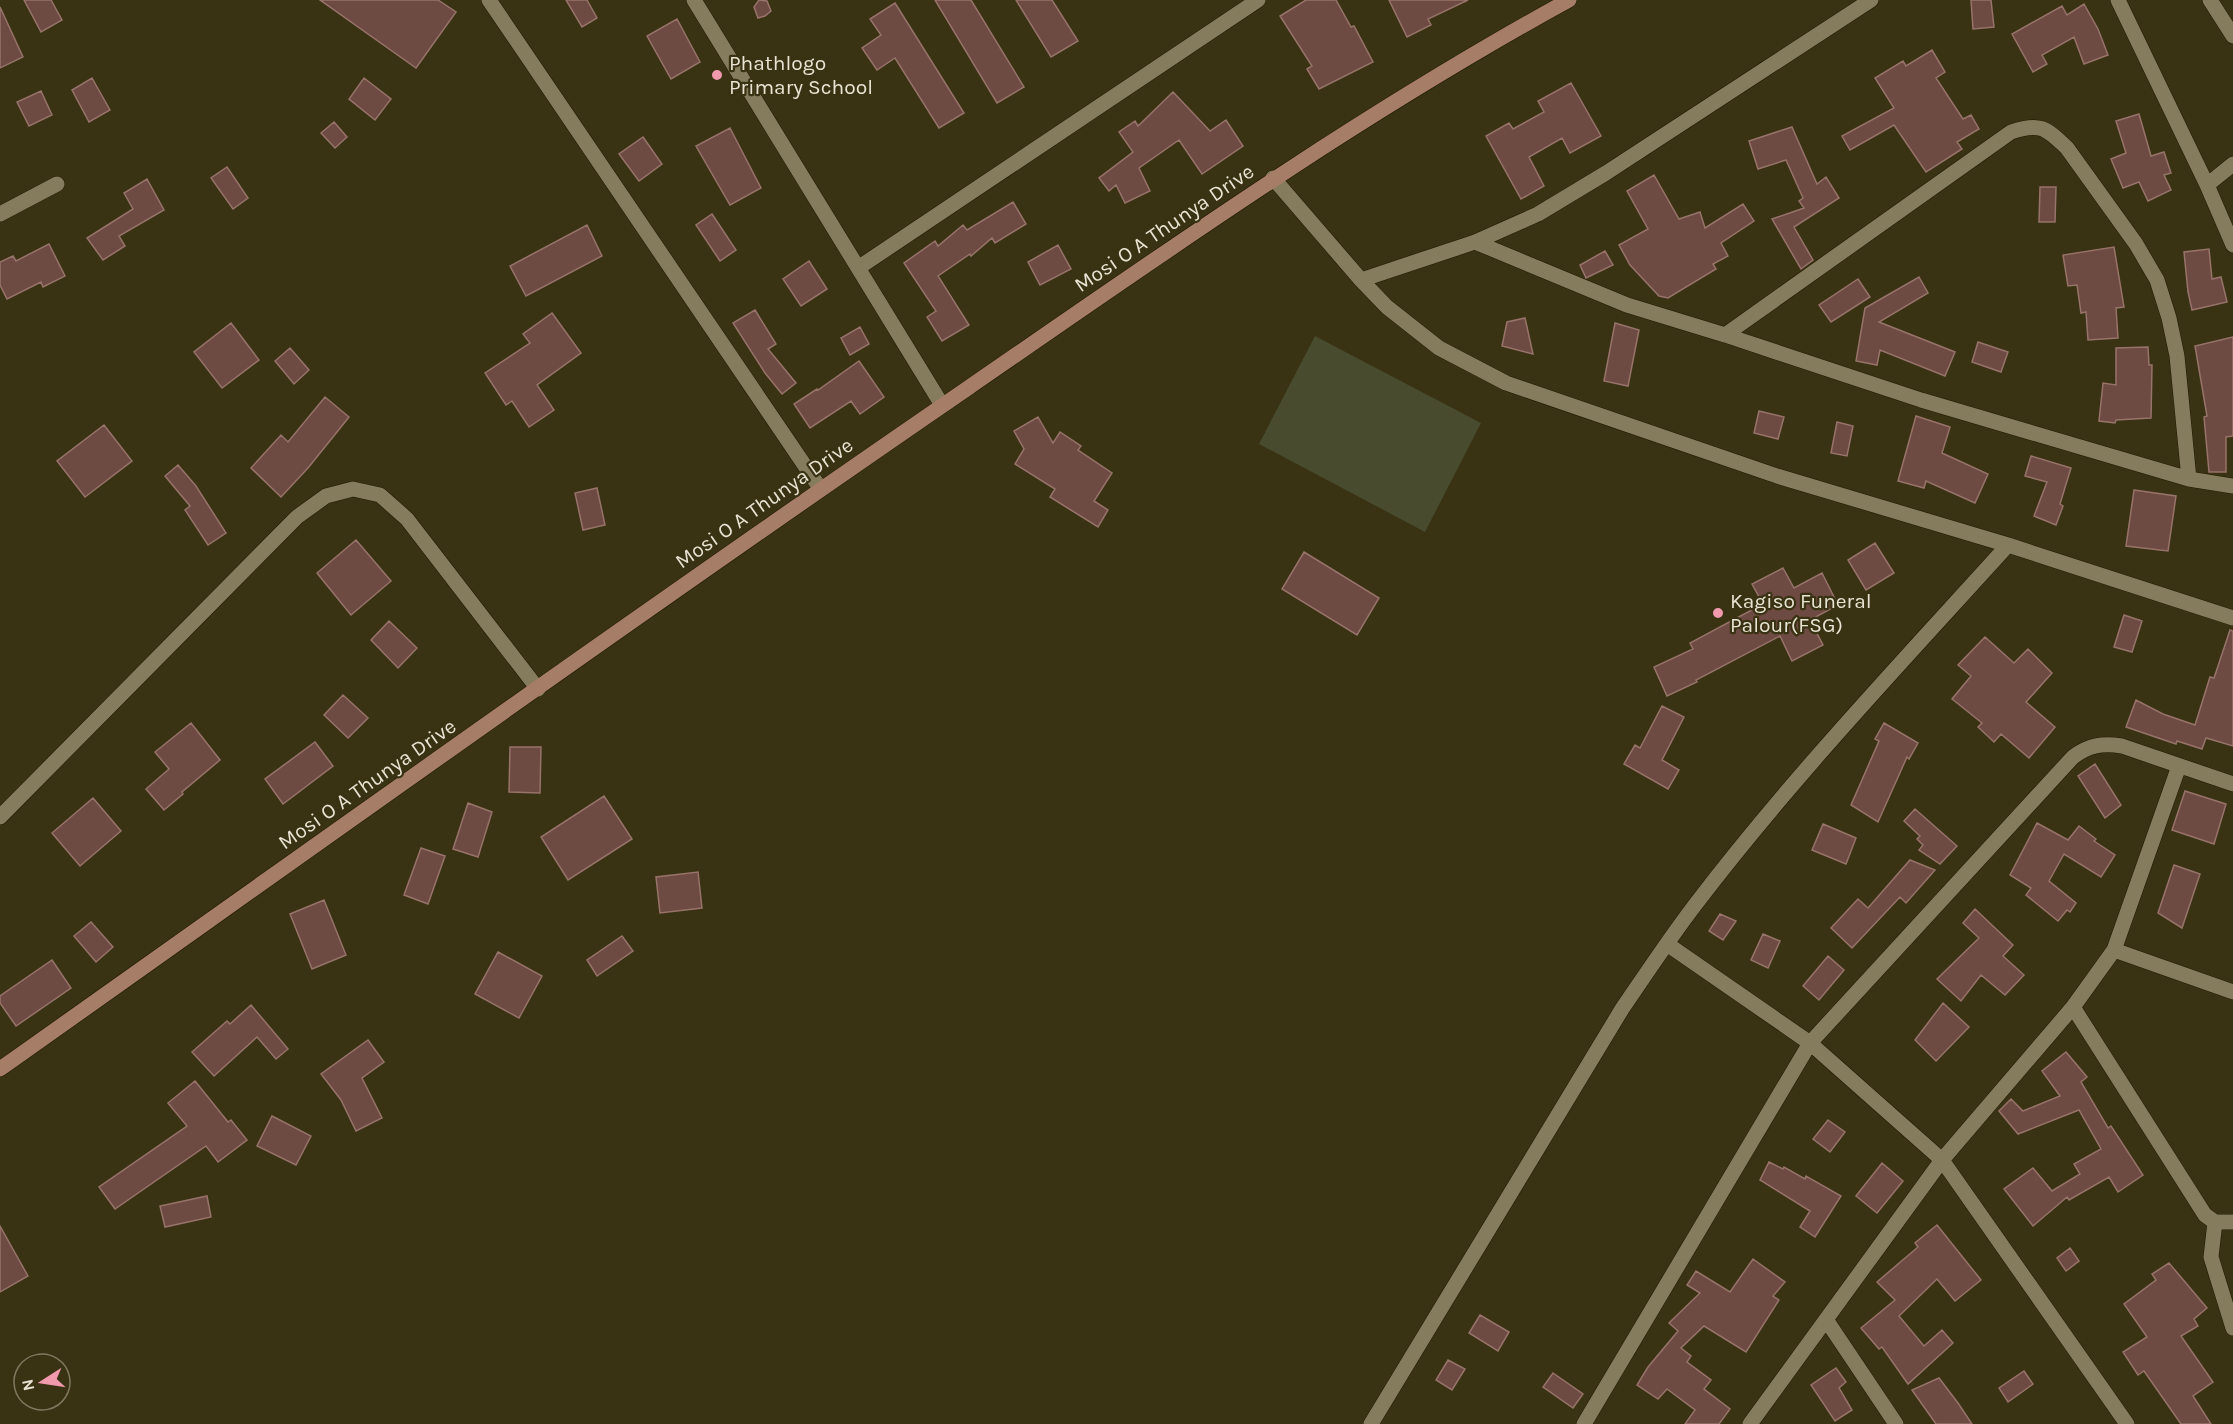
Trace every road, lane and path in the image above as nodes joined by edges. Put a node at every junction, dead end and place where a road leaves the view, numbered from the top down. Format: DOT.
graph roads {
  1 [pos="489,0"];
  2 [pos="694,0"];
  3 [pos="1258,0"];
  4 [pos="1569,0"];
  5 [pos="1871,0"];
  6 [pos="2118,0"];
  7 [pos="2210,0"];
  8 [pos="2233,36"];
  9 [pos="2233,164"];
  10 [pos="1273,178"];
  11 [pos="57,184"];
  12 [pos="2207,184"];
  13 [pos="0,214"];
  14 [pos="1475,242"];
  15 [pos="2233,245"];
  16 [pos="858,268"];
  17 [pos="1360,280"];
  18 [pos="1725,335"];
  19 [pos="942,405"];
  20 [pos="2189,479"];
  21 [pos="2233,486"];
  22 [pos="820,488"];
  23 [pos="2008,545"];
  24 [pos="2233,618"];
  25 [pos="538,688"];
  26 [pos="2179,766"];
  27 [pos="2233,784"];
  28 [pos="1,815"];
  29 [pos="1667,944"];
  30 [pos="2114,950"];
  31 [pos="2233,992"];
  32 [pos="2073,1007"];
  33 [pos="1810,1043"];
  34 [pos="0,1069"];
  35 [pos="1942,1160"];
  36 [pos="2215,1222"];
  37 [pos="2233,1222"];
  38 [pos="1827,1321"];
  39 [pos="2233,1328"];
  40 [pos="1371,1424"];
  41 [pos="1584,1424"];
  42 [pos="1750,1424"];
  43 [pos="1896,1424"];
  44 [pos="2127,1424"];
  1 -- 22 [label="street"];
  2 -- 16 [label="street"];
  3 -- 16 [label="street"];
  4 -- 10 [label="street, Mosi O A Thunya Drive"];
  5 -- 14 [label="street"];
  6 -- 12 [label="street"];
  7 -- 8 [label="street"];
  9 -- 12 [label="street"];
  10 -- 17 [label="street"];
  10 -- 19 [label="street, Mosi O A Thunya Drive"];
  11 -- 13 [label="street"];
  12 -- 15 [label="street"];
  14 -- 17 [label="street"];
  14 -- 18 [label="street"];
  16 -- 19 [label="street"];
  17 -- 23 [label="street"];
  18 -- 20 [label="street"];
  18 -- 20 [label="street"];
  19 -- 22 [label="street, Mosi O A Thunya Drive"];
  20 -- 21 [label="street"];
  22 -- 25 [label="street, Mosi O A Thunya Drive"];
  23 -- 24 [label="street"];
  23 -- 29 [label="street"];
  25 -- 28 [label="street"];
  25 -- 34 [label="street, Mosi O A Thunya Drive"];
  26 -- 27 [label="street"];
  26 -- 30 [label="street"];
  26 -- 33 [label="street"];
  29 -- 33 [label="street"];
  29 -- 40 [label="street"];
  30 -- 31 [label="street"];
  30 -- 32 [label="street"];
  32 -- 35 [label="street"];
  32 -- 36 [label="street"];
  33 -- 35 [label="street"];
  33 -- 41 [label="street"];
  35 -- 38 [label="street"];
  35 -- 44 [label="street"];
  36 -- 37 [label="street"];
  36 -- 39 [label="street"];
  38 -- 42 [label="street"];
  38 -- 43 [label="street"];
}
